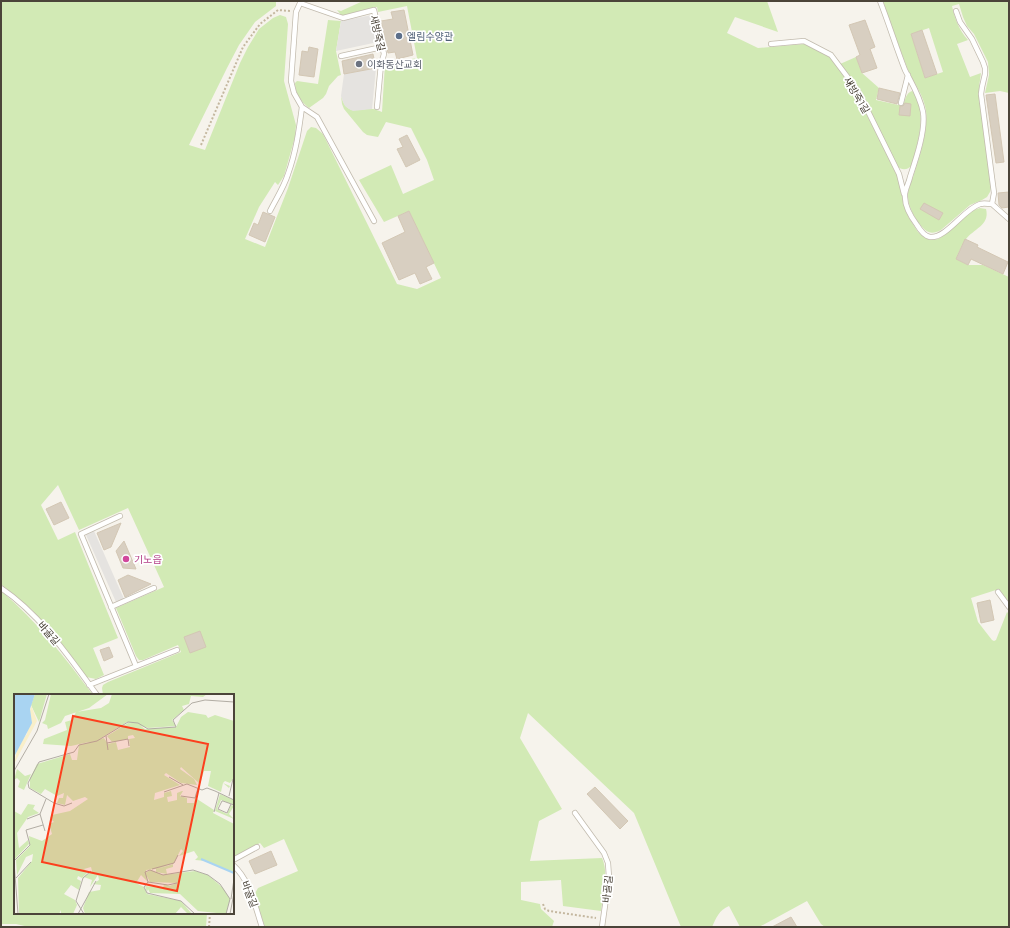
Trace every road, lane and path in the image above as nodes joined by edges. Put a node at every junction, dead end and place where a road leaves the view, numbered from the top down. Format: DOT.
graph roads {
  1 [pos="880,1"];
  2 [pos="300,2"];
  3 [pos="956,11"];
  4 [pos="296,12"];
  5 [pos="771,44"];
  6 [pos="382,47"];
  7 [pos="341,56"];
  8 [pos="908,74"];
  9 [pos="901,103"];
  10 [pos="302,107"];
  11 [pos="377,107"];
  12 [pos="201,145"];
  13 [pos="904,196"];
  14 [pos="992,204"];
  15 [pos="270,211"];
  16 [pos="1009,219"];
  17 [pos="374,221"];
  18 [pos="120,516"];
  19 [pos="1,588"];
  20 [pos="154,588"];
  21 [pos="998,592"];
  22 [pos="111,607"];
  23 [pos="1009,607"];
  24 [pos="177,650"];
  25 [pos="136,666"];
  26 [pos="90,685"];
  27 [pos="95,694"];
  28 [pos="575,813"];
  29 [pos="257,847"];
  30 [pos="234,859"];
  31 [pos="234,866"];
  32 [pos="543,904"];
  33 [pos="210,914"];
  34 [pos="604,919"];
  35 [pos="1,927"];
  36 [pos="16,927"];
  37 [pos="209,927"];
  38 [pos="262,927"];
  39 [pos="602,927"];
  1 -- 8 [label="lane"];
  2 -- 4 [label="lane, 새방죽길"];
  2 -- 6 [label="lane, 새방죽길"];
  3 -- 14 [label="lane"];
  4 -- 10 [label="lane, 새방죽길"];
  4 -- 12 [label="path"];
  5 -- 13 [label="lane, 새방죽1길"];
  6 -- 7 [label="lane"];
  6 -- 11 [label="lane, 새방죽길"];
  8 -- 9 [label="lane"];
  8 -- 13 [label="lane"];
  10 -- 15 [label="lane"];
  10 -- 17 [label="lane, 새방죽길"];
  13 -- 14 [label="lane, 새방죽1길"];
  14 -- 16 [label="lane"];
  18 -- 22 [label="lane"];
  19 -- 26 [label="lane, 바골길"];
  20 -- 22 [label="lane"];
  21 -- 23 [label="lane"];
  22 -- 25 [label="lane"];
  24 -- 25 [label="lane"];
  25 -- 26 [label="lane"];
  26 -- 27 [label="lane, 바골길"];
  28 -- 34 [label="lane, 바골길"];
  29 -- 30 [label="lane"];
  31 -- 38 [label="lane, 바골길"];
  32 -- 34 [label="path"];
  33 -- 37 [label="path"];
  34 -- 39 [label="lane, 바골길"];
  35 -- 36 [label="path"];
}
